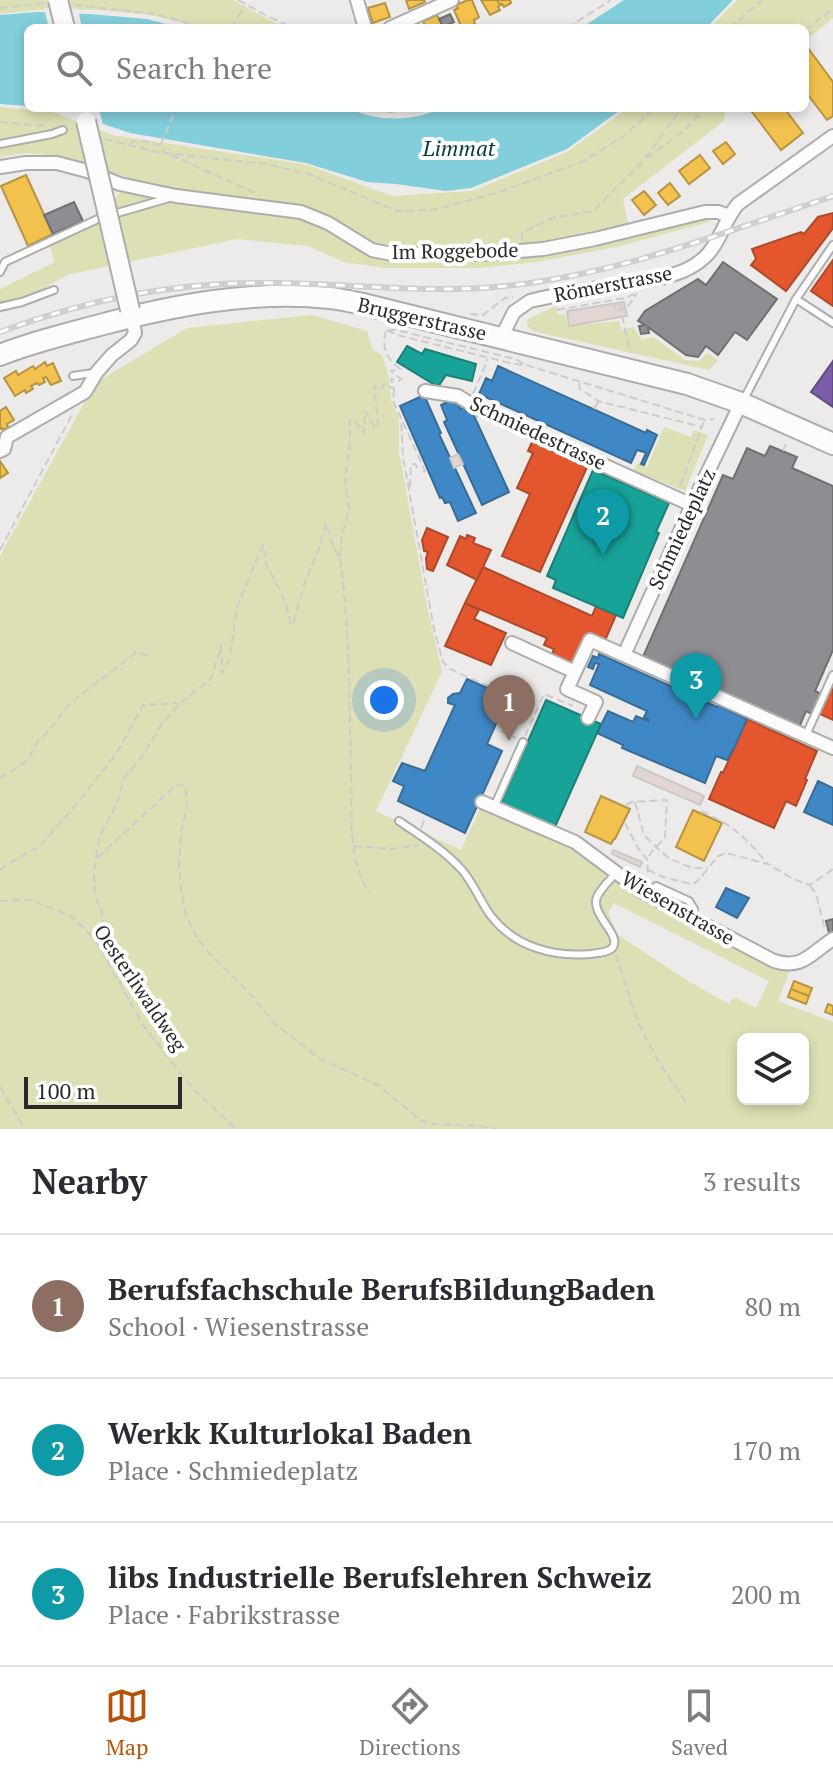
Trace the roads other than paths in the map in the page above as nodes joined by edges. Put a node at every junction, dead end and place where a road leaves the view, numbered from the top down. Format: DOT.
graph roads {
  1 [pos="357,0"];
  2 [pos="452,0"];
  3 [pos="56,2"];
  4 [pos="64,24"];
  5 [pos="364,24"];
  6 [pos="399,24"];
  7 [pos="86,121"];
  8 [pos="63,130"];
  9 [pos="833,136"];
  10 [pos="0,144"];
  11 [pos="0,167"];
  12 [pos="176,196"];
  13 [pos="729,216"];
  14 [pos="833,245"];
  15 [pos="0,272"];
  16 [pos="54,290"];
  17 [pos="796,299"];
  18 [pos="0,307"];
  19 [pos="131,314"];
  20 [pos="833,323"];
  21 [pos="500,346"];
  22 [pos="0,355"];
  23 [pos="97,372"];
  24 [pos="73,376"];
  25 [pos="425,391"];
  26 [pos="741,403"];
  27 [pos="833,444"];
  28 [pos="0,451"];
  29 [pos="692,505"];
  30 [pos="512,643"];
  31 [pos="624,655"];
  32 [pos="575,672"];
  33 [pos="833,675"];
  34 [pos="588,718"];
  35 [pos="806,735"];
  36 [pos="523,742"];
  37 [pos="833,748"];
  38 [pos="488,804"];
  39 [pos="399,821"];
  40 [pos="616,873"];
  41 [pos="656,886"];
  42 [pos="691,917"];
  43 [pos="829,938"];
  1 -- 5 [label="street"];
  2 -- 6 [label="street"];
  3 -- 4 [label="main road, bridge"];
  7 -- 19 [label="main road, bridge"];
  8 -- 10 [label="lane"];
  9 -- 13 [label="street, Römerstrasse"];
  11 -- 12 [label="street, Im Roggebode"];
  12 -- 13 [label="street, Im Roggebode"];
  12 -- 15 [label="lane"];
  13 -- 21 [label="street, Römerstrasse"];
  14 -- 17 [label="lane"];
  16 -- 18 [label="lane"];
  17 -- 20 [label="lane"];
  17 -- 26 [label="lane"];
  19 -- 21 [label="main road, Bruggerstrasse"];
  19 -- 22 [label="main road, Bruggerstrasse"];
  19 -- 23 [label="street"];
  21 -- 26 [label="main road, Bruggerstrasse"];
  23 -- 24 [label="lane"];
  23 -- 28 [label="street"];
  25 -- 29 [label="street, Schmiedestrasse"];
  26 -- 27 [label="main road, Bruggerstrasse"];
  26 -- 29 [label="street, Schmiedeplatz"];
  29 -- 31 [label="street, Schmiedeplatz"];
  30 -- 32 [label="street"];
  31 -- 32 [label="street"];
  31 -- 35 [label="street"];
  32 -- 34 [label="street"];
  33 -- 35 [label="lane"];
  35 -- 37 [label="street"];
  36 -- 38 [label="lane"];
  38 -- 40 [label="street, Wiesenstrasse"];
  39 -- 40 [label="lane"];
  40 -- 42 [label="street, Wiesenstrasse"];
  41 -- 42 [label="lane"];
  42 -- 43 [label="street, Wiesenstrasse"];
}
